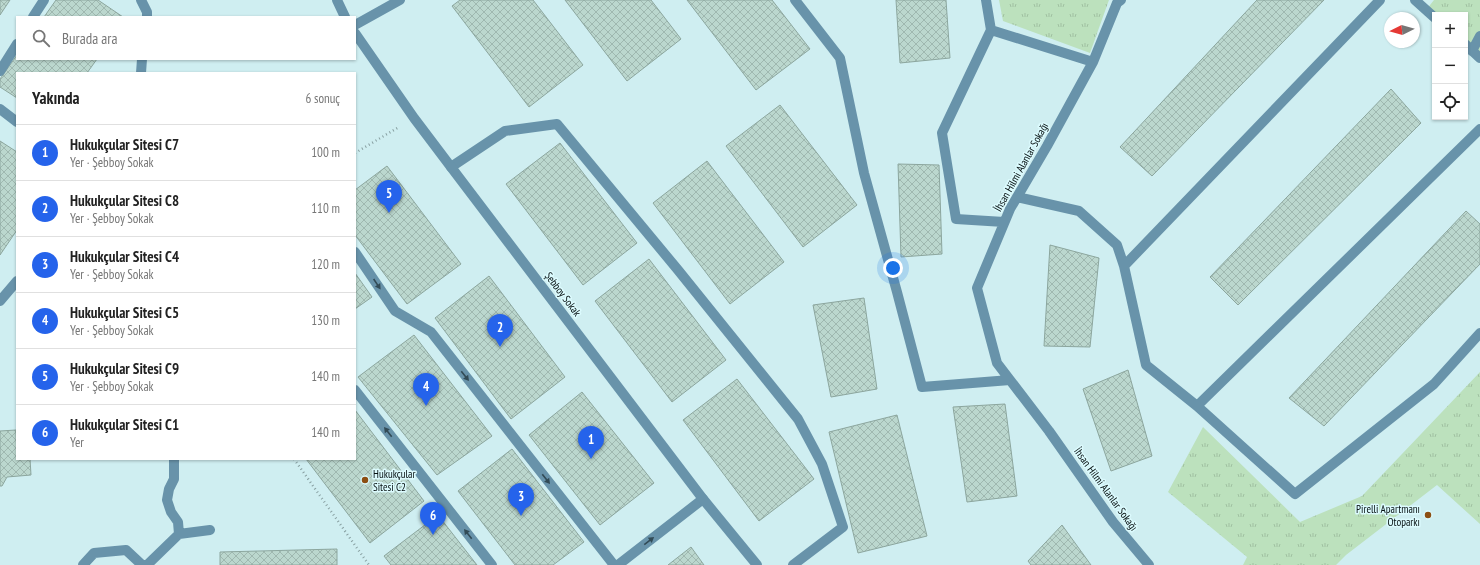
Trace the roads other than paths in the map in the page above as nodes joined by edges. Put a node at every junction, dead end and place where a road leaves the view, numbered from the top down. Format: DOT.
graph roads {
  1 [pos="44,0"];
  2 [pos="142,0"];
  3 [pos="337,0"];
  4 [pos="400,0"];
  5 [pos="795,0"];
  6 [pos="986,0"];
  7 [pos="1121,0"];
  8 [pos="1380,0"];
  9 [pos="1415,0"];
  10 [pos="1432,15"];
  11 [pos="34,16"];
  12 [pos="147,16"];
  13 [pos="345,16"];
  14 [pos="356,24"];
  15 [pos="991,30"];
  16 [pos="356,34"];
  17 [pos="1480,36"];
  18 [pos="16,46"];
  19 [pos="1472,51"];
  20 [pos="142,60"];
  21 [pos="1093,62"];
  22 [pos="0,71"];
  23 [pos="141,72"];
  24 [pos="0,109"];
  25 [pos="16,121"];
  26 [pos="1480,129"];
  27 [pos="451,167"];
  28 [pos="1017,197"];
  29 [pos="1004,222"];
  30 [pos="356,253"];
  31 [pos="1124,266"];
  32 [pos="16,281"];
  33 [pos="0,301"];
  34 [pos="1480,333"];
  35 [pos="1010,380"];
  36 [pos="356,391"];
  37 [pos="1197,406"];
  38 [pos="174,460"];
  39 [pos="703,499"];
  40 [pos="210,530"];
  41 [pos="178,534"];
  42 [pos="83,565"];
  43 [pos="142,565"];
  44 [pos="147,565"];
  45 [pos="492,565"];
  46 [pos="614,565"];
  47 [pos="618,565"];
  48 [pos="757,565"];
  49 [pos="793,565"];
  50 [pos="1149,565"];
  1 -- 11 [label="street"];
  2 -- 12 [label="street"];
  3 -- 13 [label="street"];
  4 -- 14 [label="street"];
  5 -- 35 [label="street"];
  6 -- 15 [label="street"];
  7 -- 21 [label="street, İhsan Hilmi Alanlar Sokağı"];
  8 -- 31 [label="street"];
  9 -- 10 [label="street"];
  15 -- 21 [label="street"];
  15 -- 29 [label="street"];
  16 -- 27 [label="street, Şebboy Sokak"];
  17 -- 19 [label="street"];
  18 -- 22 [label="street"];
  20 -- 23 [label="street"];
  21 -- 28 [label="street, İhsan Hilmi Alanlar Sokağı"];
  24 -- 25 [label="street"];
  26 -- 37 [label="street"];
  27 -- 39 [label="street, Şebboy Sokak"];
  27 -- 49 [label="street"];
  28 -- 29 [label="street, İhsan Hilmi Alanlar Sokağı"];
  28 -- 31 [label="street"];
  29 -- 35 [label="street, İhsan Hilmi Alanlar Sokağı"];
  30 -- 46 [label="street, one-way"];
  31 -- 37 [label="street"];
  32 -- 33 [label="street"];
  34 -- 37 [label="street"];
  35 -- 50 [label="street, İhsan Hilmi Alanlar Sokağı"];
  45 -- 36 [label="street, one-way"];
  38 -- 41 [label="street"];
  47 -- 39 [label="street, one-way"];
  39 -- 48 [label="street, Şebboy Sokak"];
  40 -- 41 [label="street"];
  41 -- 44 [label="street"];
  42 -- 43 [label="street"];
}
